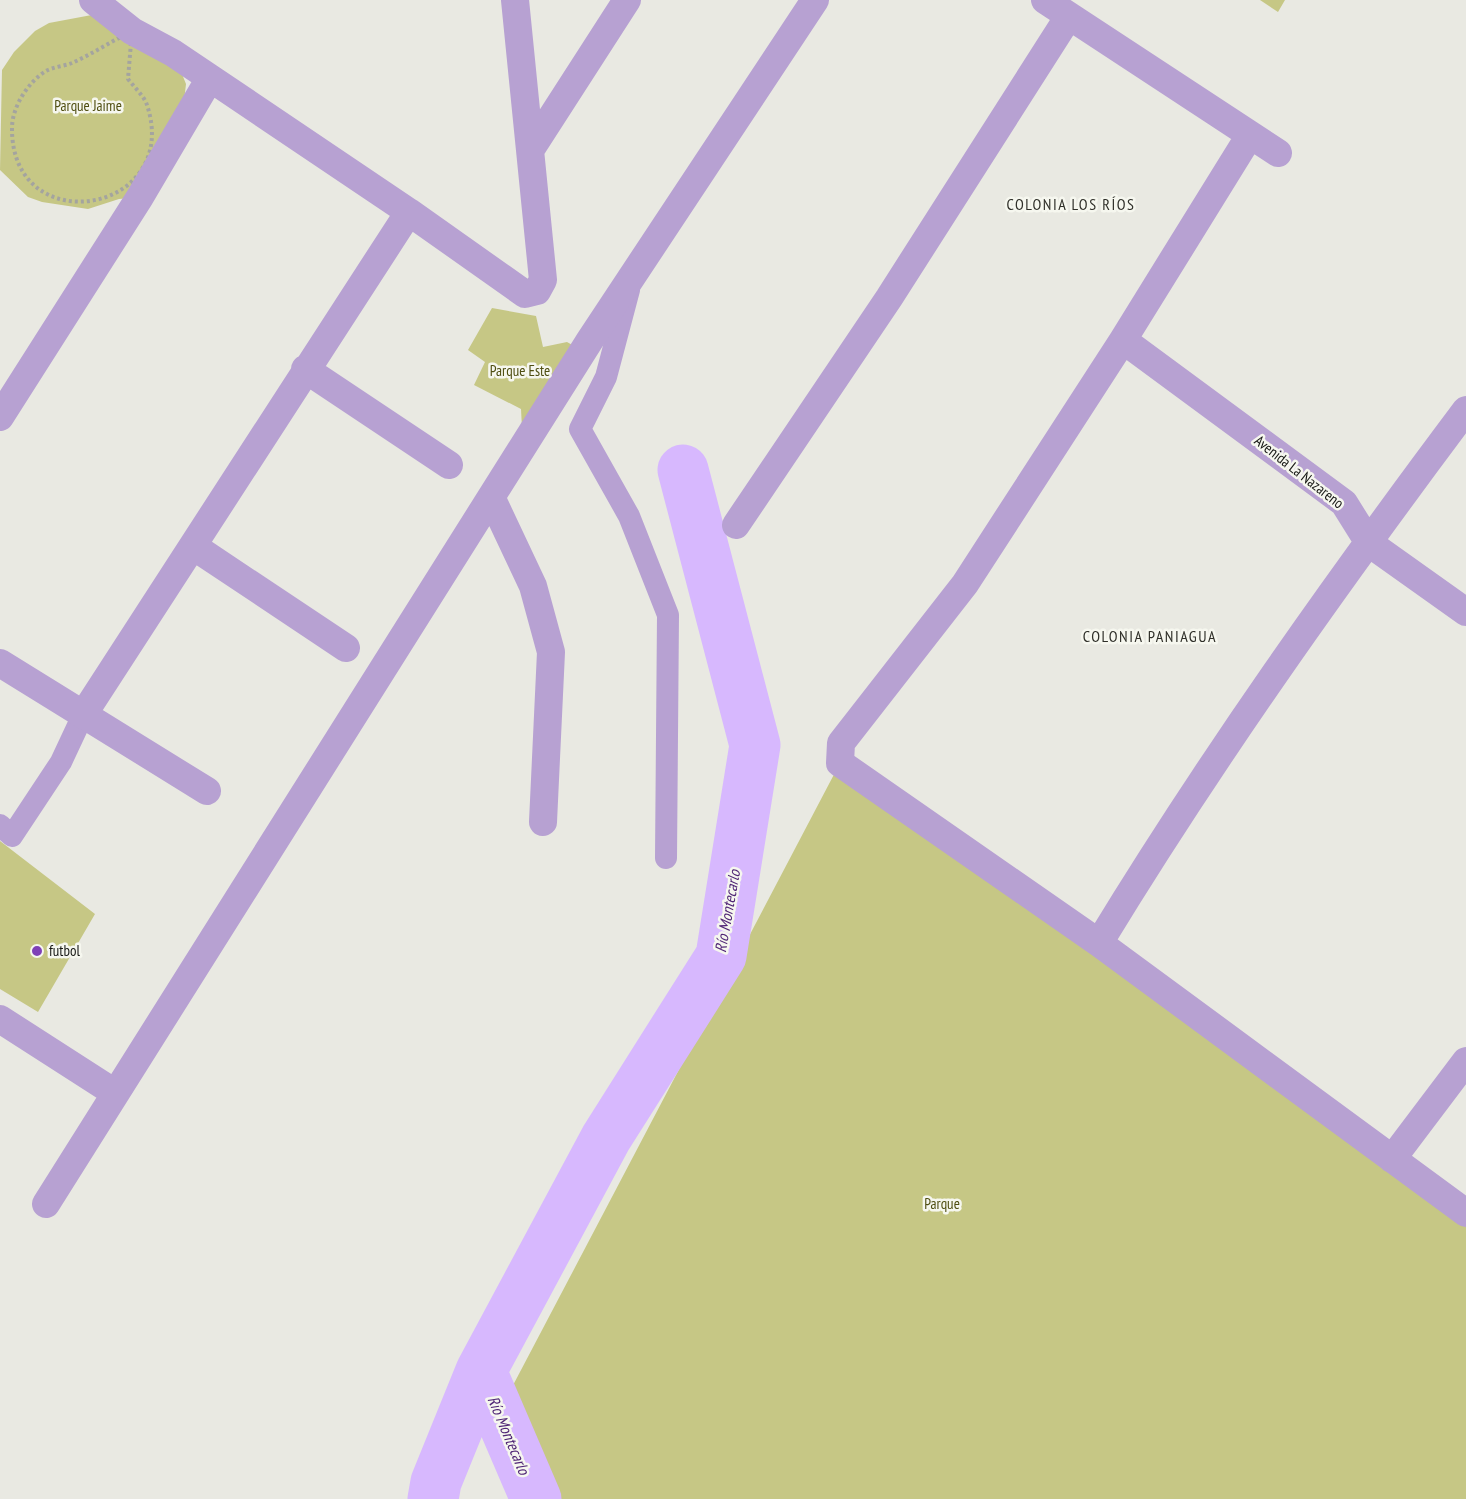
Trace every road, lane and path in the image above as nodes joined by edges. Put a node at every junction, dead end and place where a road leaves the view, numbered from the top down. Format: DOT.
graph roads {
  1 [pos="93,0"];
  2 [pos="515,0"];
  3 [pos="627,0"];
  4 [pos="815,0"];
  5 [pos="1045,0"];
  6 [pos="1069,16"];
  7 [pos="132,30"];
  8 [pos="210,78"];
  9 [pos="1250,135"];
  10 [pos="531,149"];
  11 [pos="1278,153"];
  12 [pos="408,212"];
  13 [pos="633,274"];
  14 [pos="1123,340"];
  15 [pos="305,369"];
  16 [pos="1466,410"];
  17 [pos="0,417"];
  18 [pos="449,465"];
  19 [pos="492,499"];
  20 [pos="736,525"];
  21 [pos="1369,543"];
  22 [pos="192,546"];
  23 [pos="1466,612"];
  24 [pos="346,648"];
  25 [pos="0,663"];
  26 [pos="83,715"];
  27 [pos="207,791"];
  28 [pos="543,822"];
  29 [pos="0,825"];
  30 [pos="666,858"];
  31 [pos="1099,943"];
  32 [pos="0,1019"];
  33 [pos="1466,1061"];
  34 [pos="115,1094"];
  35 [pos="1392,1159"];
  36 [pos="46,1204"];
  37 [pos="1466,1213"];
  1 -- 7 [label="street"];
  2 -- 10 [label="street"];
  3 -- 10 [label="street"];
  4 -- 13 [label="street"];
  5 -- 6 [label="street"];
  6 -- 9 [label="street"];
  6 -- 20 [label="street"];
  7 -- 7 [label="path"];
  7 -- 8 [label="street"];
  8 -- 12 [label="street"];
  8 -- 17 [label="street"];
  9 -- 11 [label="street"];
  9 -- 14 [label="street"];
  10 -- 12 [label="street"];
  12 -- 15 [label="street"];
  13 -- 19 [label="street"];
  13 -- 30 [label="street"];
  14 -- 21 [label="street, Avenida La Nazareno"];
  14 -- 31 [label="street"];
  15 -- 18 [label="street"];
  15 -- 22 [label="street"];
  16 -- 21 [label="street"];
  19 -- 28 [label="street"];
  19 -- 34 [label="street"];
  21 -- 23 [label="street, Avenida La Nazareno"];
  21 -- 31 [label="street"];
  22 -- 24 [label="street"];
  22 -- 26 [label="street"];
  25 -- 26 [label="street"];
  26 -- 27 [label="street"];
  26 -- 29 [label="street"];
  31 -- 35 [label="street"];
  32 -- 34 [label="street"];
  33 -- 35 [label="street"];
  34 -- 36 [label="street"];
  35 -- 37 [label="street"];
}
